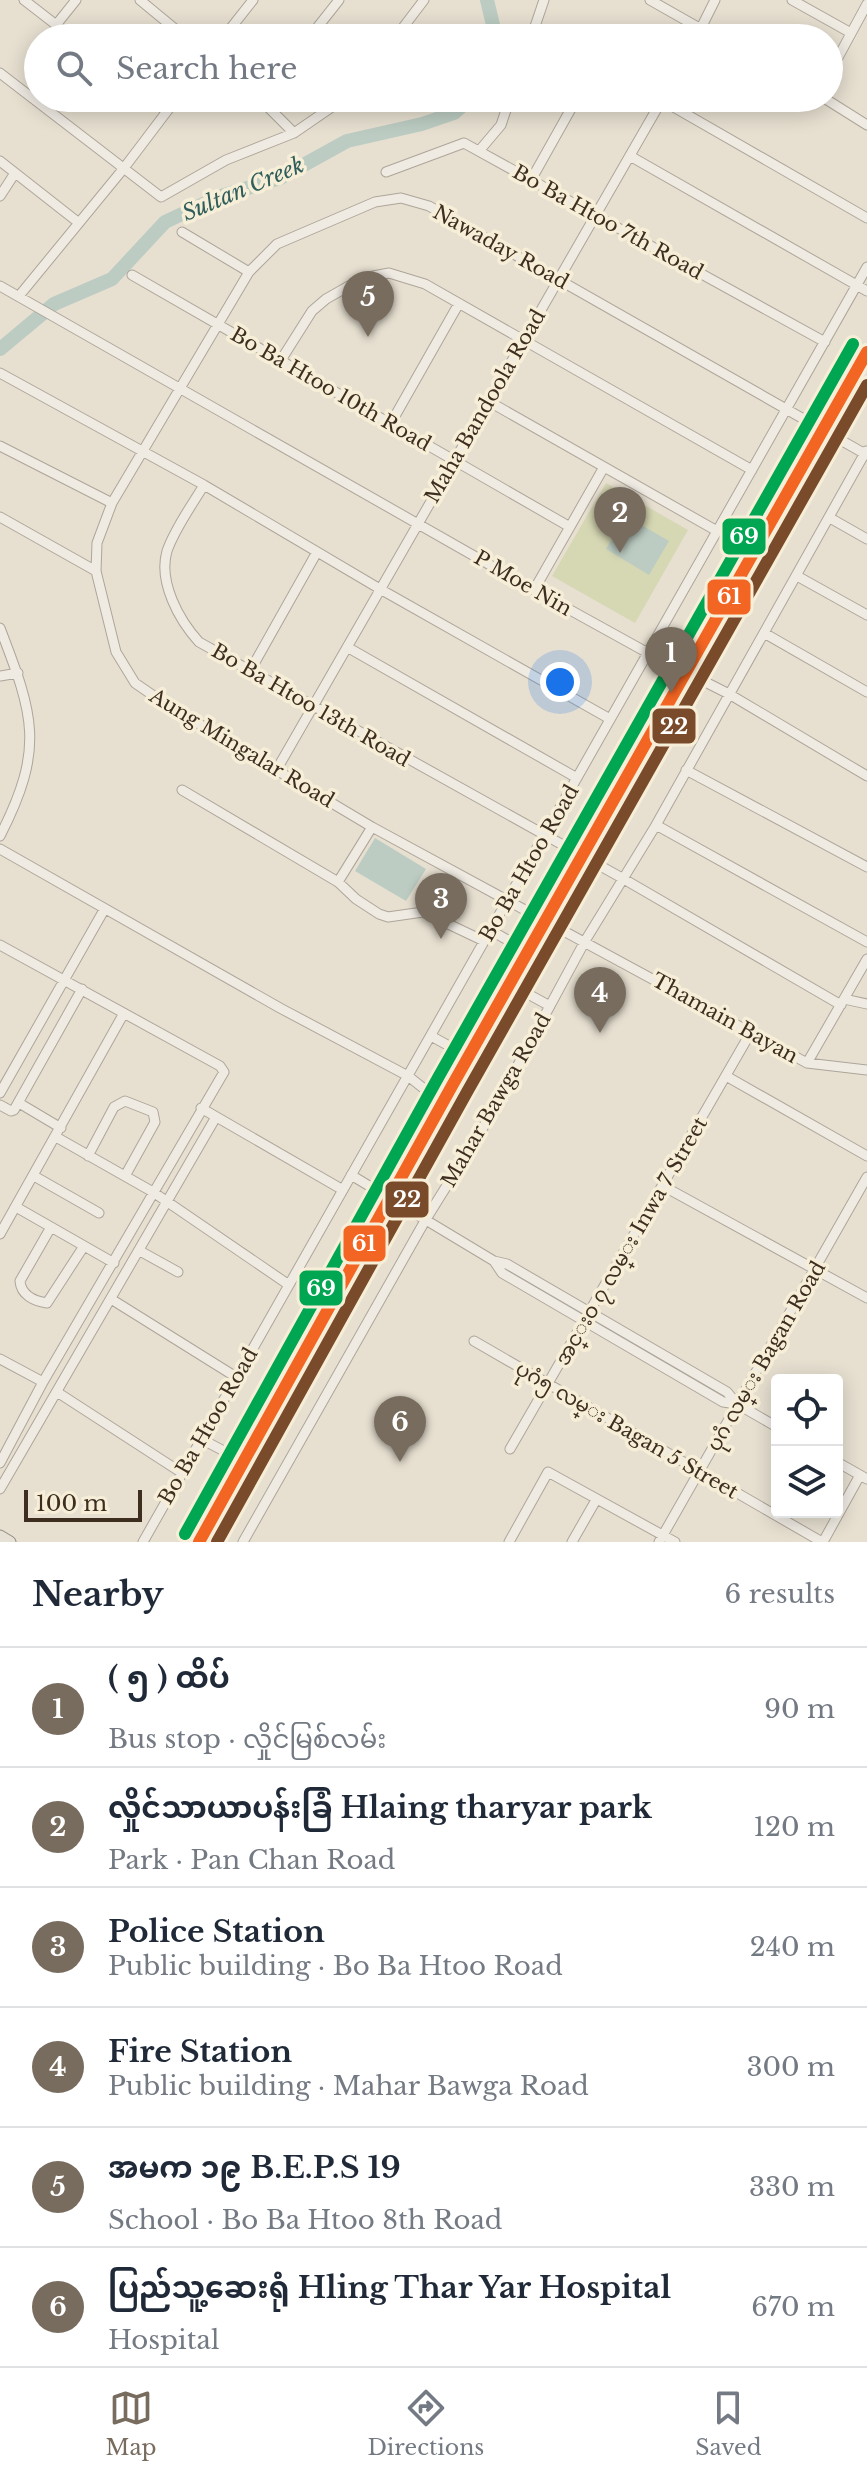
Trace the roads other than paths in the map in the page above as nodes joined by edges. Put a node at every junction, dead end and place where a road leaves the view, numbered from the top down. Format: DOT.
graph roads {
  1 [pos="24,0"];
  2 [pos="76,0"];
  3 [pos="140,0"];
  4 [pos="252,0"];
  5 [pos="339,0"];
  6 [pos="424,0"];
  7 [pos="544,0"];
  8 [pos="650,0"];
  9 [pos="715,0"];
  10 [pos="792,0"];
  11 [pos="867,4"];
  12 [pos="55,24"];
  13 [pos="57,24"];
  14 [pos="169,24"];
  15 [pos="234,24"];
  16 [pos="320,24"];
  17 [pos="406,24"];
  18 [pos="536,24"];
  19 [pos="685,24"];
  20 [pos="703,24"];
  21 [pos="835,24"];
  22 [pos="843,29"];
  23 [pos="851,33"];
  24 [pos="843,48"];
  25 [pos="0,73"];
  26 [pos="24,91"];
  27 [pos="843,110"];
  28 [pos="51,112"];
  29 [pos="165,112"];
  30 [pos="274,112"];
  31 [pos="325,112"];
  32 [pos="505,112"];
  33 [pos="569,112"];
  34 [pos="654,112"];
  35 [pos="684,112"];
  36 [pos="867,125"];
  37 [pos="294,133"];
  38 [pos="479,151"];
  39 [pos="630,156"];
  40 [pos="0,161"];
  41 [pos="124,168"];
  42 [pos="386,172"];
  43 [pos="15,173"];
  44 [pos="531,180"];
  45 [pos="0,196"];
  46 [pos="595,216"];
  47 [pos="867,218"];
  48 [pos="79,223"];
  49 [pos="182,232"];
  50 [pos="867,267"];
  51 [pos="249,272"];
  52 [pos="132,275"];
  53 [pos="557,279"];
  54 [pos="857,285"];
  55 [pos="0,286"];
  56 [pos="867,291"];
  57 [pos="19,296"];
  58 [pos="458,305"];
  59 [pos="218,323"];
  60 [pos="523,340"];
  61 [pos="825,342"];
  62 [pos="867,352"];
  63 [pos="281,360"];
  64 [pos="867,372"];
  65 [pos="3,374"];
  66 [pos="180,388"];
  67 [pos="488,401"];
  68 [pos="786,409"];
  69 [pos="391,423"];
  70 [pos="827,432"];
  71 [pos="0,446"];
  72 [pos="144,451"];
  73 [pos="866,453"];
  74 [pos="454,460"];
  75 [pos="604,467"];
  76 [pos="752,470"];
  77 [pos="204,485"];
  78 [pos="112,503"];
  79 [pos="0,517"];
  80 [pos="830,518"];
  81 [pos="418,522"];
  82 [pos="570,527"];
  83 [pos="717,531"];
  84 [pos="867,539"];
  85 [pos="317,552"];
  86 [pos="96,571"];
  87 [pos="797,576"];
  88 [pos="380,589"];
  89 [pos="534,590"];
  90 [pos="867,615"];
  91 [pos="0,628"];
  92 [pos="764,633"];
  93 [pos="347,647"];
  94 [pos="648,653"];
  95 [pos="250,671"];
  96 [pos="18,673"];
  97 [pos="690,673"];
  98 [pos="0,676"];
  99 [pos="867,692"];
  100 [pos="729,694"];
  101 [pos="312,707"];
  102 [pos="610,719"];
  103 [pos="277,769"];
  104 [pos="686,770"];
  105 [pos="867,776"];
  106 [pos="577,778"];
  107 [pos="182,790"];
  108 [pos="656,825"];
  109 [pos="372,827"];
  110 [pos="0,836"];
  111 [pos="544,836"];
  112 [pos="0,849"];
  113 [pos="583,857"];
  114 [pos="867,867"];
  115 [pos="622,878"];
  116 [pos="338,882"];
  117 [pos="508,899"];
  118 [pos="104,910"];
  119 [pos="550,922"];
  120 [pos="490,930"];
  121 [pos="484,941"];
  122 [pos="585,941"];
  123 [pos="867,942"];
  124 [pos="0,945"];
  125 [pos="532,954"];
  126 [pos="867,959"];
  127 [pos="66,981"];
  128 [pos="517,988"];
  129 [pos="82,989"];
  130 [pos="842,1002"];
  131 [pos="867,1004"];
  132 [pos="550,1006"];
  133 [pos="124,1013"];
  134 [pos="751,1032"];
  135 [pos="431,1036"];
  136 [pos="469,1057"];
  137 [pos="807,1063"];
  138 [pos="867,1070"];
  139 [pos="408,1076"];
  140 [pos="726,1076"];
  141 [pos="0,1093"];
  142 [pos="19,1103"];
  143 [pos="0,1105"];
  144 [pos="445,1106"];
  145 [pos="201,1108"];
  146 [pos="216,1117"];
  147 [pos="58,1133"];
  148 [pos="88,1156"];
  149 [pos="867,1156"];
  150 [pos="351,1175"];
  151 [pos="34,1176"];
  152 [pos="125,1176"];
  153 [pos="867,1177"];
  154 [pos="663,1186"];
  155 [pos="343,1190"];
  156 [pos="153,1192"];
  157 [pos="393,1199"];
  158 [pos="169,1203"];
  159 [pos="16,1207"];
  160 [pos="99,1213"];
  161 [pos="426,1219"];
  162 [pos="51,1227"];
  163 [pos="0,1234"];
  164 [pos="84,1246"];
  165 [pos="140,1251"];
  166 [pos="114,1263"];
  167 [pos="816,1269"];
  168 [pos="178,1272"];
  169 [pos="289,1285"];
  170 [pos="867,1298"];
  171 [pos="111,1299"];
  172 [pos="588,1318"];
  173 [pos="474,1341"];
  174 [pos="0,1359"];
  175 [pos="236,1377"];
  176 [pos="43,1382"];
  177 [pos="548,1385"];
  178 [pos="57,1392"];
  179 [pos="737,1404"];
  180 [pos="771,1424"];
  181 [pos="201,1439"];
  182 [pos="510,1449"];
  183 [pos="246,1461"];
  184 [pos="0,1463"];
  185 [pos="843,1465"];
  186 [pos="182,1473"];
  187 [pos="700,1473"];
  188 [pos="864,1477"];
  189 [pos="0,1489"];
  190 [pos="596,1500"];
  191 [pos="0,1536"];
  192 [pos="661,1539"];
  193 [pos="10,1542"];
  194 [pos="143,1542"];
  195 [pos="199,1542"];
  196 [pos="243,1542"];
  197 [pos="509,1542"];
  198 [pos="572,1542"];
  199 [pos="675,1542"];
  200 [pos="822,1542"];
  1 -- 12 [label="street"];
  2 -- 13 [label="street"];
  3 -- 14 [label="street"];
  4 -- 15 [label="street"];
  5 -- 16 [label="street"];
  6 -- 17 [label="street"];
  7 -- 18 [label="street"];
  8 -- 19 [label="street"];
  9 -- 20 [label="street"];
  10 -- 21 [label="street"];
  11 -- 23 [label="street"];
  22 -- 23 [label="street"];
  23 -- 24 [label="street"];
  25 -- 26 [label="street"];
  27 -- 36 [label="street"];
  28 -- 41 [label="street"];
  29 -- 41 [label="street"];
  30 -- 37 [label="street"];
  31 -- 37 [label="street"];
  32 -- 38 [label="street"];
  33 -- 44 [label="street"];
  34 -- 39 [label="street, Maha Bandoola Road"];
  35 -- 47 [label="street"];
  37 -- 41 [label="street"];
  38 -- 42 [label="street, Bo Ba Htoo 7th Road"];
  38 -- 44 [label="street, Bo Ba Htoo 7th Road"];
  39 -- 46 [label="street, Maha Bandoola Road"];
  39 -- 54 [label="street"];
  40 -- 43 [label="street"];
  41 -- 48 [label="street"];
  43 -- 45 [label="street"];
  43 -- 48 [label="street"];
  44 -- 46 [label="street, Bo Ba Htoo 7th Road"];
  46 -- 53 [label="street, Maha Bandoola Road"];
  46 -- 61 [label="street, Bo Ba Htoo 7th Road"];
  48 -- 57 [label="street"];
  49 -- 51 [label="street"];
  50 -- 54 [label="street, Bo Ba Htoo Road"];
  51 -- 53 [label="street, Nawaday Road"];
  51 -- 59 [label="street, Nawaday Road"];
  52 -- 59 [label="street, Bo Ba Htoo 10th Road"];
  53 -- 60 [label="street, Maha Bandoola Road"];
  53 -- 68 [label="street, Nawaday Road"];
  54 -- 56 [label="street"];
  54 -- 61 [label="street, Bo Ba Htoo Road"];
  55 -- 57 [label="street"];
  57 -- 66 [label="street, P Moe Nin"];
  58 -- 60 [label="street"];
  58 -- 63 [label="street"];
  58 -- 69 [label="street"];
  59 -- 63 [label="street, Bo Ba Htoo 10th Road"];
  59 -- 66 [label="street, Nawaday Road"];
  60 -- 67 [label="street, Maha Bandoola Road"];
  60 -- 76 [label="street"];
  61 -- 68 [label="street, Bo Ba Htoo Road"];
  62 -- 70 [label="main road"];
  63 -- 69 [label="street, Bo Ba Htoo 10th Road"];
  64 -- 70 [label="main road"];
  65 -- 72 [label="street"];
  66 -- 72 [label="street, Aung Mingalar Road"];
  66 -- 81 [label="street, P Moe Nin"];
  67 -- 74 [label="street, Maha Bandoola Road"];
  67 -- 75 [label="street"];
  68 -- 70 [label="street, Nawaday Road"];
  68 -- 76 [label="street, Bo Ba Htoo Road"];
  69 -- 74 [label="street, Bo Ba Htoo 10th Road"];
  70 -- 73 [label="street, Nawaday Road"];
  70 -- 97 [label="main road"];
  71 -- 78 [label="street"];
  72 -- 77 [label="street"];
  72 -- 78 [label="street, Aung Mingalar Road"];
  73 -- 80 [label="street, Mahar Bawga Road"];
  74 -- 81 [label="street, Maha Bandoola Road"];
  74 -- 82 [label="street, Bo Ba Htoo 10th Road"];
  75 -- 82 [label="street"];
  75 -- 83 [label="street"];
  76 -- 83 [label="street, Bo Ba Htoo Road"];
  77 -- 85 [label="street"];
  77 -- 95 [label="street, Bo Ba Htoo 13th Road"];
  78 -- 86 [label="street, Aung Mingalar Road"];
  79 -- 86 [label="street"];
  80 -- 84 [label="street"];
  80 -- 87 [label="street, Mahar Bawga Road"];
  81 -- 88 [label="street, Maha Bandoola Road"];
  81 -- 89 [label="street, P Moe Nin"];
  82 -- 89 [label="street"];
  83 -- 94 [label="street, Bo Ba Htoo Road"];
  85 -- 88 [label="street"];
  85 -- 95 [label="street"];
  86 -- 103 [label="street, Aung Mingalar Road"];
  87 -- 90 [label="street"];
  87 -- 92 [label="street, Mahar Bawga Road"];
  88 -- 93 [label="street, Maha Bandoola Road"];
  88 -- 102 [label="street"];
  89 -- 94 [label="street, P Moe Nin"];
  91 -- 96 [label="street"];
  92 -- 99 [label="street"];
  92 -- 100 [label="street, Mahar Bawga Road"];
  93 -- 101 [label="street, Maha Bandoola Road"];
  93 -- 106 [label="street"];
  94 -- 97 [label="street, P Moe Nin"];
  94 -- 102 [label="street, Bo Ba Htoo Road"];
  95 -- 101 [label="street, Bo Ba Htoo 13th Road"];
  96 -- 98 [label="street"];
  96 -- 110 [label="street"];
  97 -- 100 [label="street, P Moe Nin"];
  97 -- 113 [label="main road"];
  100 -- 104 [label="street, Mahar Bawga Road"];
  100 -- 105 [label="street, P Moe Nin"];
  101 -- 103 [label="street, Maha Bandoola Road"];
  101 -- 111 [label="street, Bo Ba Htoo 13th Road"];
  102 -- 106 [label="street, Bo Ba Htoo Road"];
  103 -- 109 [label="street, Aung Mingalar Road"];
  104 -- 108 [label="street, Mahar Bawga Road"];
  104 -- 114 [label="street"];
  106 -- 111 [label="street, Bo Ba Htoo Road"];
  107 -- 116 [label="street"];
  108 -- 115 [label="street, Mahar Bawga Road"];
  108 -- 123 [label="street"];
  109 -- 116 [label="street"];
  109 -- 117 [label="street, Aung Mingalar Road"];
  111 -- 113 [label="street, Bo Ba Htoo 13th Road"];
  111 -- 117 [label="street, Bo Ba Htoo Road"];
  112 -- 118 [label="street"];
  113 -- 115 [label="street, Bo Ba Htoo 13th Road"];
  113 -- 119 [label="main road"];
  115 -- 122 [label="street, Mahar Bawga Road"];
  115 -- 130 [label="street, Bo Ba Htoo 13th Road"];
  116 -- 121 [label="street"];
  117 -- 119 [label="street, Aung Mingalar Road"];
  117 -- 120 [label="street, Bo Ba Htoo Road"];
  118 -- 127 [label="street"];
  118 -- 139 [label="street"];
  119 -- 122 [label="street, Thamain Bayan"];
  119 -- 125 [label="main road"];
  120 -- 121 [label="street, Bo Ba Htoo Road"];
  120 -- 125 [label="street"];
  121 -- 135 [label="street, Bo Ba Htoo Road"];
  122 -- 132 [label="street, Mahar Bawga Road"];
  122 -- 134 [label="street, Thamain Bayan"];
  124 -- 127 [label="street"];
  125 -- 128 [label="main road"];
  125 -- 136 [label="main road"];
  126 -- 130 [label="street"];
  127 -- 129 [label="street"];
  127 -- 141 [label="street"];
  128 -- 132 [label="street"];
  128 -- 144 [label="main road"];
  129 -- 133 [label="street"];
  129 -- 142 [label="street"];
  130 -- 131 [label="street, Bo Ba Htoo 13th Road"];
  130 -- 137 [label="street"];
  132 -- 161 [label="street, Mahar Bawga Road"];
  133 -- 145 [label="street"];
  133 -- 147 [label="street"];
  134 -- 137 [label="street, Thamain Bayan"];
  134 -- 140 [label="street, အင္းဝ ၇ လမ္း Inwa 7 Street"];
  135 -- 136 [label="street"];
  135 -- 139 [label="street, Bo Ba Htoo Road"];
  136 -- 144 [label="main road"];
  137 -- 138 [label="street, Thamain Bayan"];
  139 -- 144 [label="street"];
  139 -- 150 [label="street, Bo Ba Htoo Road"];
  140 -- 149 [label="street"];
  140 -- 154 [label="street, အင္းဝ ၇ လမ္း Inwa 7 Street"];
  142 -- 143 [label="street"];
  142 -- 147 [label="street"];
  144 -- 157 [label="main road"];
  145 -- 146 [label="street"];
  145 -- 156 [label="street"];
  146 -- 155 [label="street"];
  146 -- 158 [label="street"];
  147 -- 148 [label="street"];
  147 -- 151 [label="street"];
  148 -- 152 [label="street"];
  148 -- 152 [label="street"];
  150 -- 155 [label="street, Bo Ba Htoo Road"];
  150 -- 157 [label="street"];
  151 -- 159 [label="street"];
  151 -- 160 [label="street"];
  152 -- 156 [label="street"];
  153 -- 167 [label="street, ပုဂံ လမ္း Bagan Road"];
  154 -- 167 [label="street"];
  154 -- 172 [label="street, အင္းဝ ၇ လမ္း Inwa 7 Street"];
  155 -- 169 [label="street, Bo Ba Htoo Road"];
  156 -- 158 [label="street"];
  156 -- 166 [label="street"];
  157 -- 161 [label="street"];
  157 -- 183 [label="main road"];
  158 -- 165 [label="street"];
  158 -- 169 [label="street"];
  159 -- 162 [label="street"];
  159 -- 163 [label="street"];
  161 -- 172 [label="street"];
  161 -- 196 [label="street, Mahar Bawga Road"];
  162 -- 164 [label="street"];
  162 -- 164 [label="street"];
  164 -- 166 [label="street"];
  165 -- 168 [label="street"];
  165 -- 171 [label="street"];
  166 -- 176 [label="street"];
  167 -- 170 [label="street"];
  167 -- 179 [label="street, ပုဂံ လမ္း Bagan Road"];
  169 -- 175 [label="street, Bo Ba Htoo Road"];
  171 -- 175 [label="street"];
  171 -- 178 [label="street"];
  172 -- 177 [label="street, အင္းဝ ၇ လမ္း Inwa 7 Street"];
  172 -- 179 [label="street"];
  173 -- 177 [label="street, ပုဂံ၅ လမ္း Bagan 5 Street"];
  174 -- 176 [label="street"];
  175 -- 181 [label="street, Bo Ba Htoo Road"];
  176 -- 184 [label="street"];
  177 -- 182 [label="street, အင္းဝ ၇ လမ္း Inwa 7 Street"];
  177 -- 187 [label="street, ပုဂံ၅ လမ္း Bagan 5 Street"];
  178 -- 186 [label="street"];
  178 -- 189 [label="street"];
  179 -- 180 [label="street"];
  179 -- 187 [label="street, ပုဂံ လမ္း Bagan Road"];
  181 -- 183 [label="street"];
  181 -- 186 [label="street, Bo Ba Htoo Road"];
  183 -- 195 [label="main road"];
  185 -- 188 [label="street"];
  186 -- 194 [label="street, Bo Ba Htoo Road"];
  187 -- 192 [label="street, ပုဂံ လမ္း Bagan Road"];
  187 -- 200 [label="street, ပုဂံ၅ လမ္း Bagan 5 Street"];
  188 -- 200 [label="street"];
  190 -- 192 [label="street"];
  190 -- 197 [label="street"];
  190 -- 198 [label="street"];
  191 -- 193 [label="main road"];
  192 -- 199 [label="street"];
}
